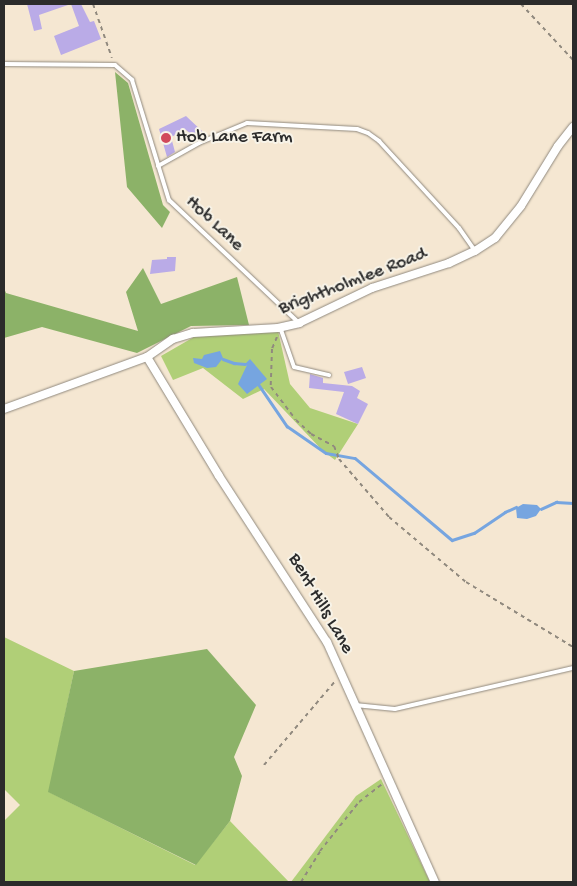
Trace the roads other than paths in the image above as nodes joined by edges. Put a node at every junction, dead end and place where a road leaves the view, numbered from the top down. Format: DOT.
graph roads {
  1 [pos="4,64"];
  2 [pos="573,127"];
  3 [pos="158,166"];
  4 [pos="475,251"];
  5 [pos="298,323"];
  6 [pos="278,328"];
  7 [pos="147,358"];
  8 [pos="329,375"];
  9 [pos="4,409"];
  10 [pos="573,668"];
  11 [pos="356,705"];
  12 [pos="435,882"];
  1 -- 3 [label="lane, Hob Lane"];
  2 -- 4 [label="street, Brightholmlee Road"];
  3 -- 4 [label="lane"];
  3 -- 5 [label="lane, Hob Lane"];
  4 -- 5 [label="street, Brightholmlee Road"];
  5 -- 6 [label="street, Brightholmlee Road"];
  6 -- 7 [label="street, Brightholmlee Road"];
  6 -- 8 [label="lane"];
  7 -- 9 [label="street, Brightholmlee Road"];
  7 -- 11 [label="street, Bent Hills Lane"];
  10 -- 11 [label="lane"];
  11 -- 12 [label="street, Bent Hills Lane"];
}
